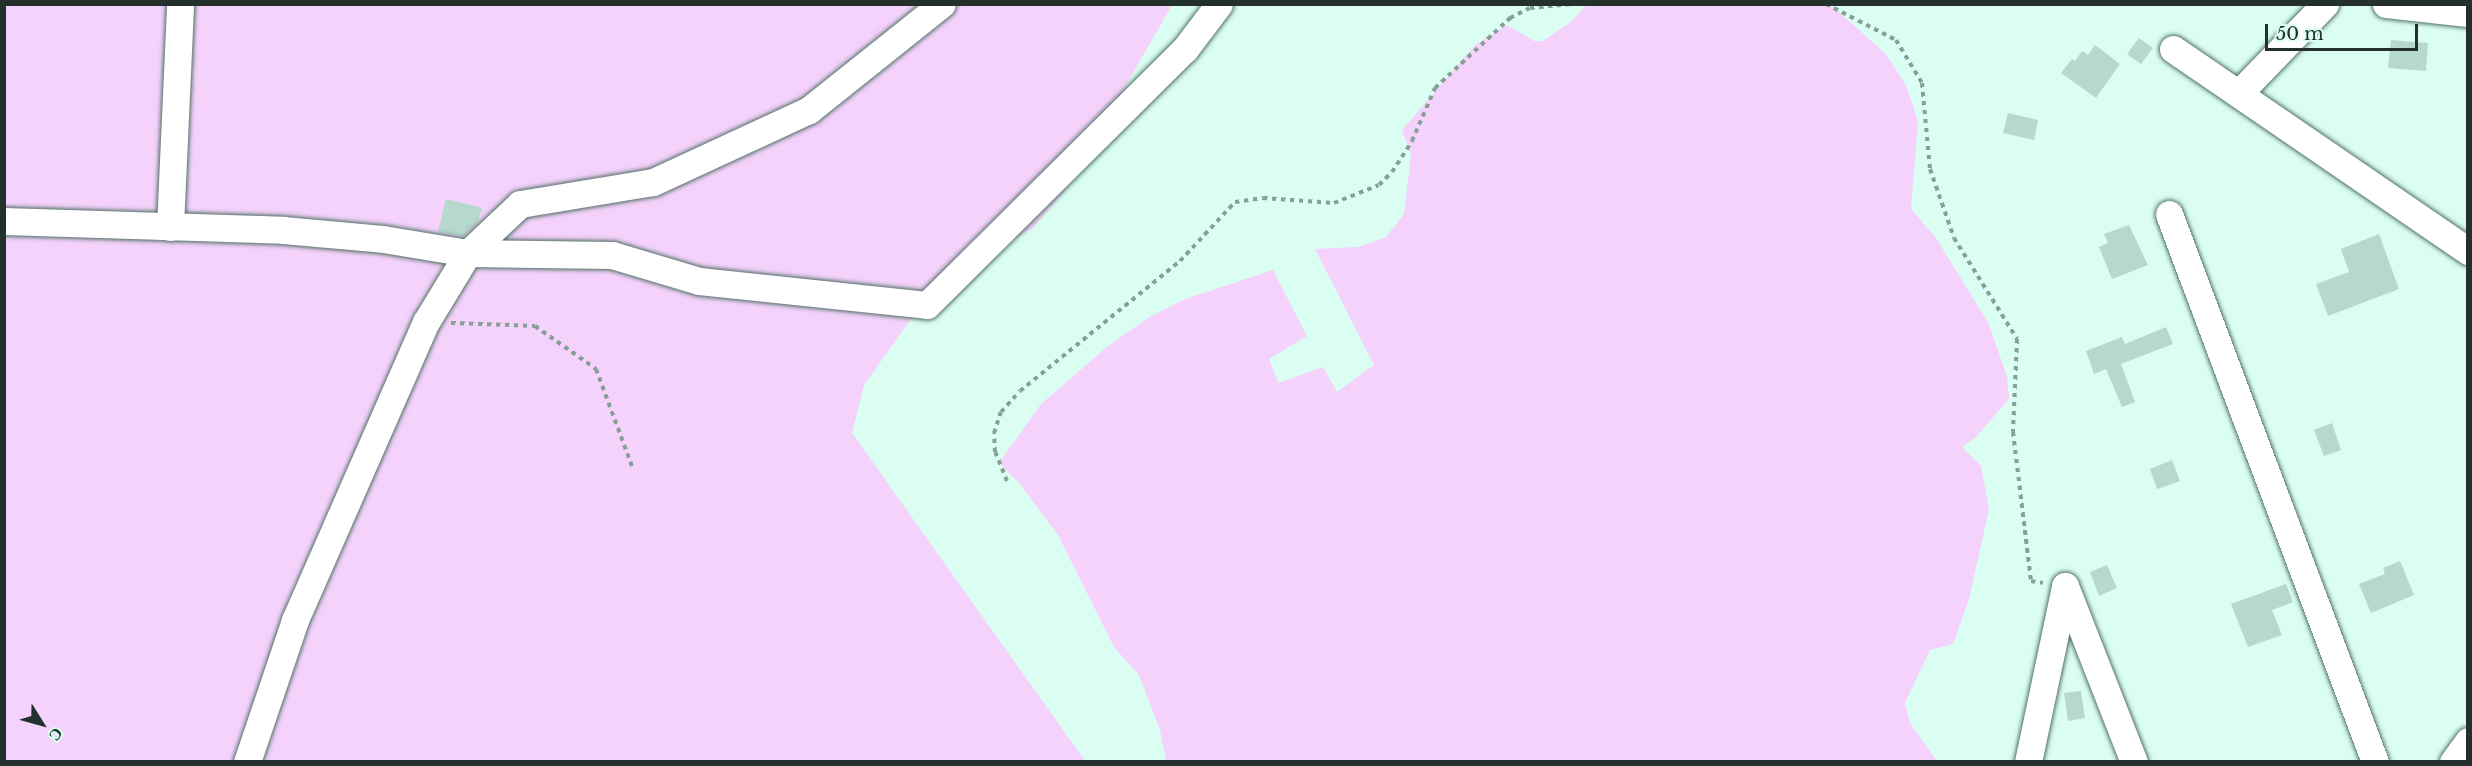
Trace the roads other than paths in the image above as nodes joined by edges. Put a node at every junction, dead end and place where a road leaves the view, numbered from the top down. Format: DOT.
graph roads {
  1 [pos="180,4"];
  2 [pos="942,4"];
  3 [pos="1219,4"];
  4 [pos="2325,4"];
  5 [pos="2386,4"];
  6 [pos="2468,13"];
  7 [pos="2173,49"];
  8 [pos="2239,93"];
  9 [pos="2169,214"];
  10 [pos="4,221"];
  11 [pos="170,227"];
  12 [pos="2468,251"];
  13 [pos="468,253"];
  14 [pos="2468,741"];
  15 [pos="247,762"];
  16 [pos="2028,762"];
  17 [pos="2134,762"];
  18 [pos="2375,762"];
  19 [pos="2453,762"];
  1 -- 11 [label="street"];
  2 -- 13 [label="street"];
  3 -- 13 [label="street"];
  4 -- 8 [label="street"];
  5 -- 6 [label="street"];
  7 -- 8 [label="street"];
  8 -- 12 [label="street"];
  9 -- 18 [label="street"];
  10 -- 11 [label="street"];
  11 -- 13 [label="street"];
  13 -- 15 [label="street"];
  14 -- 19 [label="street"];
  16 -- 17 [label="street"];
}
